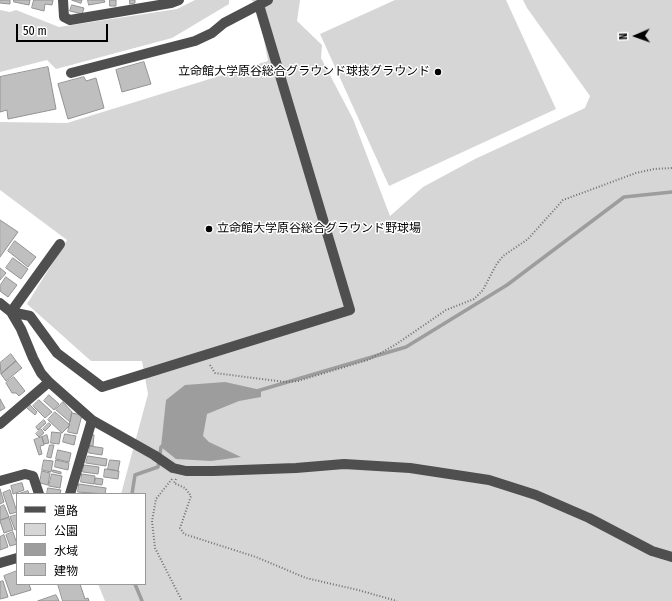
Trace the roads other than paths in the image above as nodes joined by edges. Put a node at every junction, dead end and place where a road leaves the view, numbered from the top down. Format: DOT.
graph roads {
  1 [pos="63,0"];
  2 [pos="178,0"];
  3 [pos="268,0"];
  4 [pos="259,5"];
  5 [pos="70,73"];
  6 [pos="60,244"];
  7 [pos="0,303"];
  8 [pos="11,312"];
  9 [pos="49,382"];
  10 [pos="92,420"];
  11 [pos="0,424"];
  12 [pos="0,481"];
  13 [pos="39,493"];
  14 [pos="70,493"];
  15 [pos="672,557"];
  16 [pos="16,558"];
  17 [pos="0,563"];
  1 -- 2 [label="street"];
  3 -- 4 [label="street"];
  4 -- 5 [label="street"];
  4 -- 8 [label="street"];
  6 -- 8 [label="street"];
  7 -- 8 [label="street"];
  8 -- 9 [label="street"];
  9 -- 10 [label="street"];
  9 -- 11 [label="street"];
  10 -- 14 [label="street"];
  10 -- 15 [label="street"];
  12 -- 13 [label="street"];
  16 -- 17 [label="street"];
}
